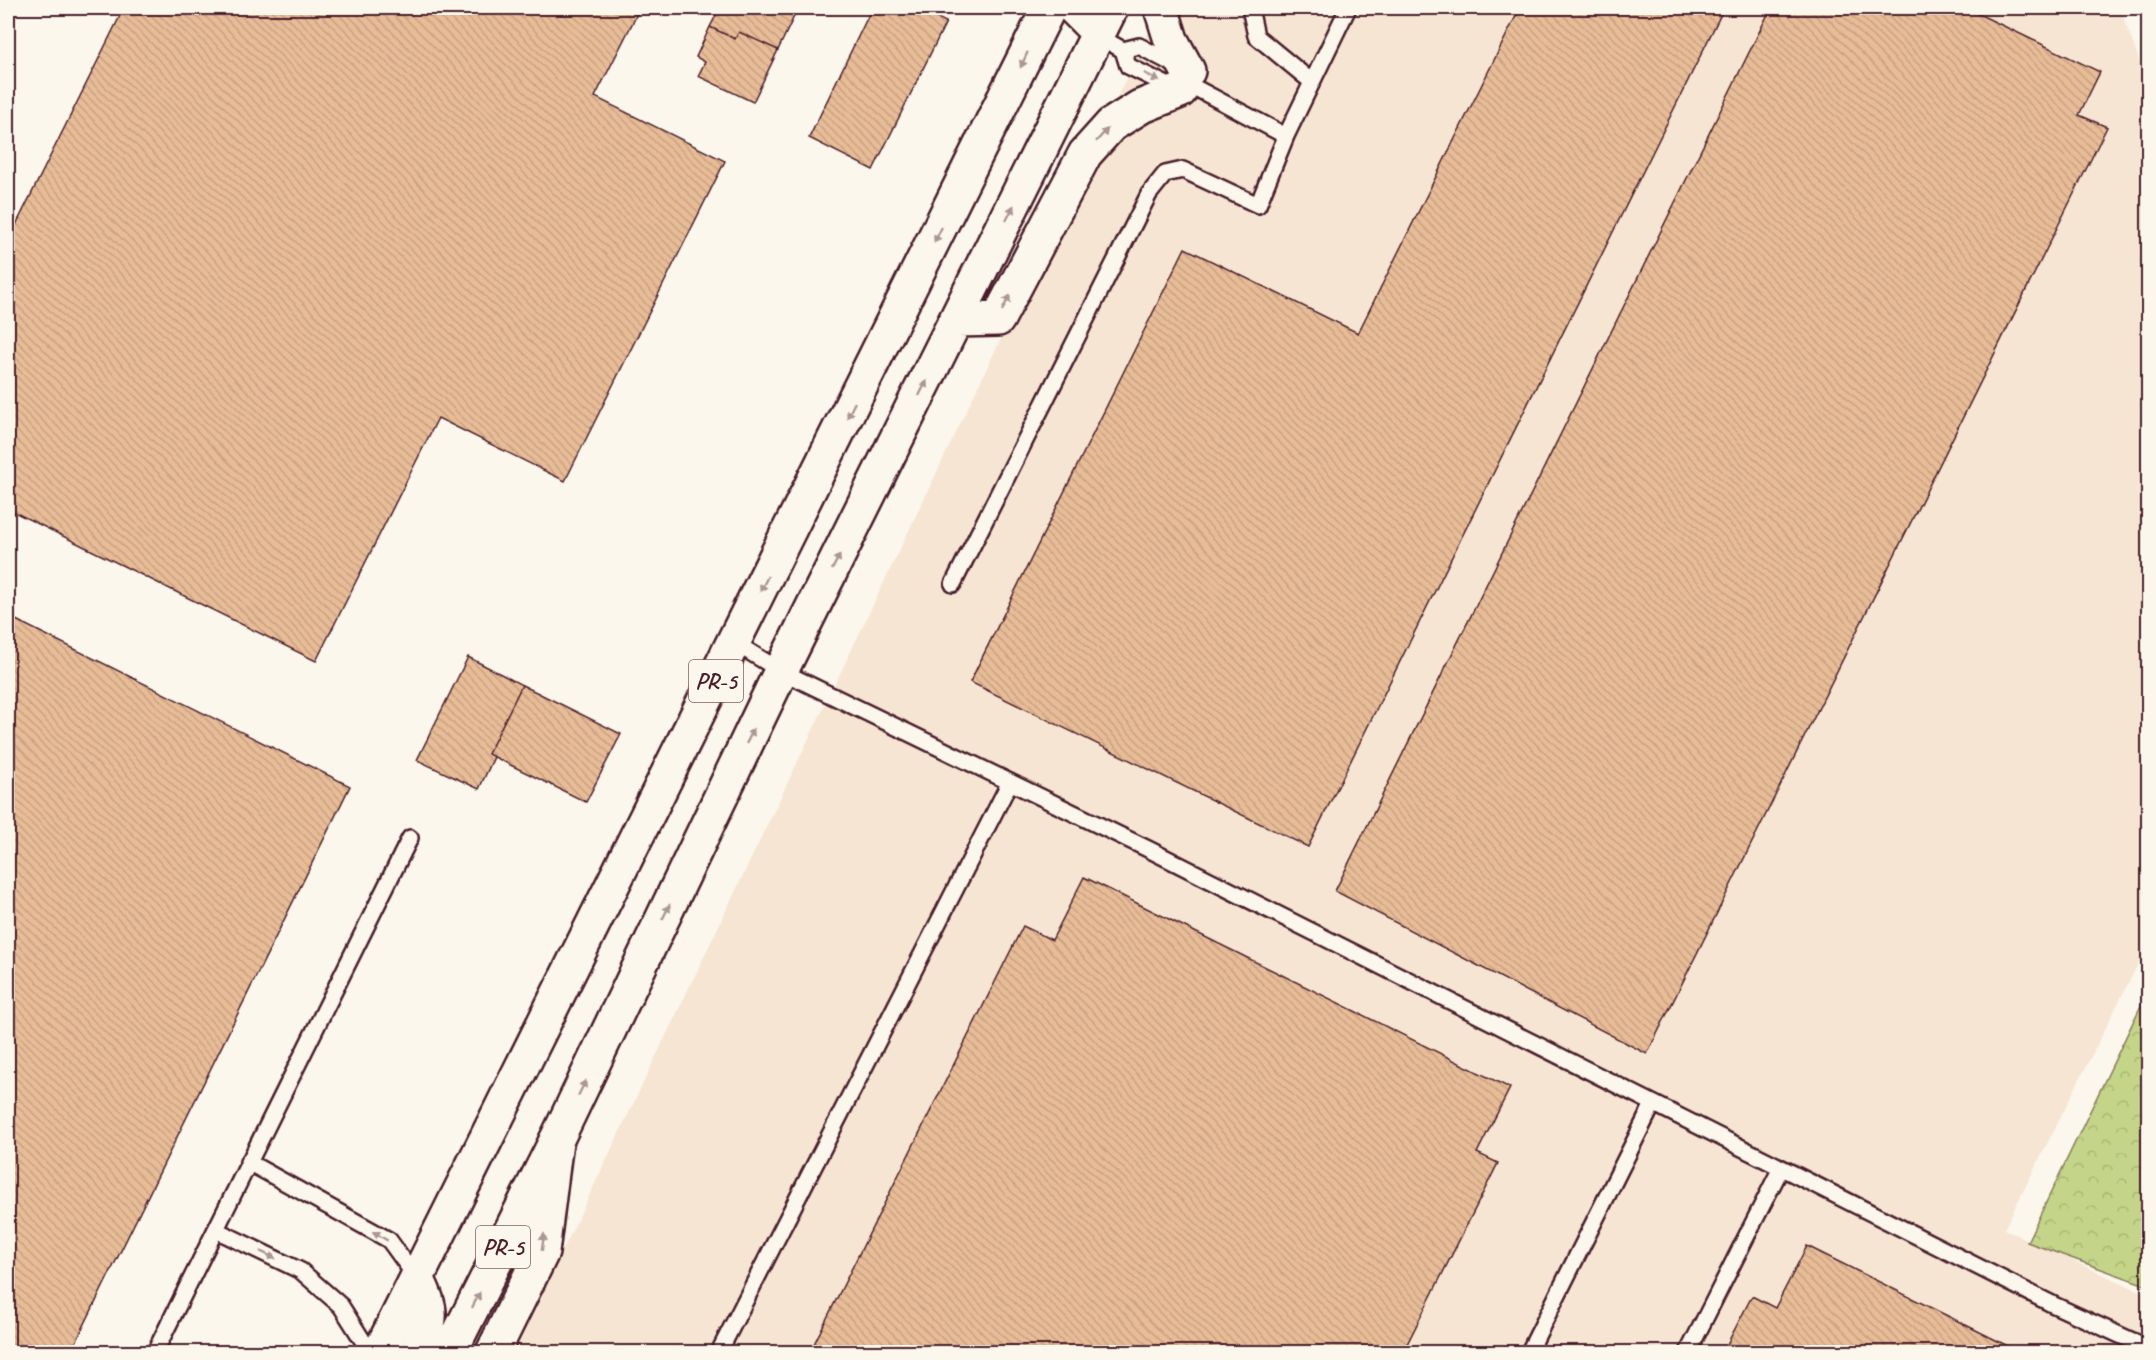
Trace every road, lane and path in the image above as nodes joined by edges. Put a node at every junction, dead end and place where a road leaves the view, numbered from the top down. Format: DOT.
graph roads {
  1 [pos="1049,8"];
  2 [pos="1070,8"];
  3 [pos="1161,8"];
  4 [pos="1250,8"];
  5 [pos="1348,8"];
  6 [pos="1110,31"];
  7 [pos="1186,82"];
  8 [pos="1312,82"];
  9 [pos="1286,136"];
  10 [pos="957,320"];
  11 [pos="953,584"];
  12 [pos="735,643"];
  13 [pos="781,671"];
  14 [pos="1010,782"];
  15 [pos="410,838"];
  16 [pos="1653,1104"];
  17 [pos="556,1141"];
  18 [pos="248,1162"];
  19 [pos="1781,1168"];
  20 [pos="216,1230"];
  21 [pos="418,1280"];
  22 [pos="2148,1348"];
  23 [pos="154,1353"];
  24 [pos="370,1353"];
  25 [pos="381,1353"];
  26 [pos="417,1353"];
  27 [pos="450,1353"];
  28 [pos="493,1353"];
  29 [pos="719,1353"];
  30 [pos="1529,1353"];
  31 [pos="1688,1353"];
  1 -- 12 [label="main road, PR-5, one-way"];
  2 -- 6 [label="street"];
  3 -- 7 [label="main road"];
  4 -- 8 [label="lane"];
  5 -- 8 [label="lane"];
  6 -- 7 [label="lane"];
  6 -- 7 [label="lane, one-way"];
  10 -- 6 [label="main road, PR-5, one-way"];
  7 -- 9 [label="lane"];
  10 -- 7 [label="main road, one-way"];
  8 -- 9 [label="lane"];
  9 -- 11 [label="lane"];
  13 -- 10 [label="main road, PR-5, one-way"];
  12 -- 13 [label="lane"];
  12 -- 21 [label="main road, PR-5"];
  13 -- 14 [label="lane"];
  17 -- 13 [label="main road, PR-5, one-way"];
  14 -- 16 [label="lane"];
  14 -- 29 [label="lane"];
  15 -- 18 [label="lane"];
  16 -- 19 [label="lane"];
  16 -- 30 [label="lane"];
  27 -- 17 [label="main road, PR-5, one-way"];
  28 -- 17 [label="main road, one-way"];
  18 -- 20 [label="lane"];
  21 -- 18 [label="lane, one-way"];
  19 -- 22 [label="lane"];
  19 -- 31 [label="lane"];
  20 -- 23 [label="lane"];
  20 -- 24 [label="lane, one-way"];
  21 -- 25 [label="main road, PR-5"];
  21 -- 26 [label="main road"];
}
